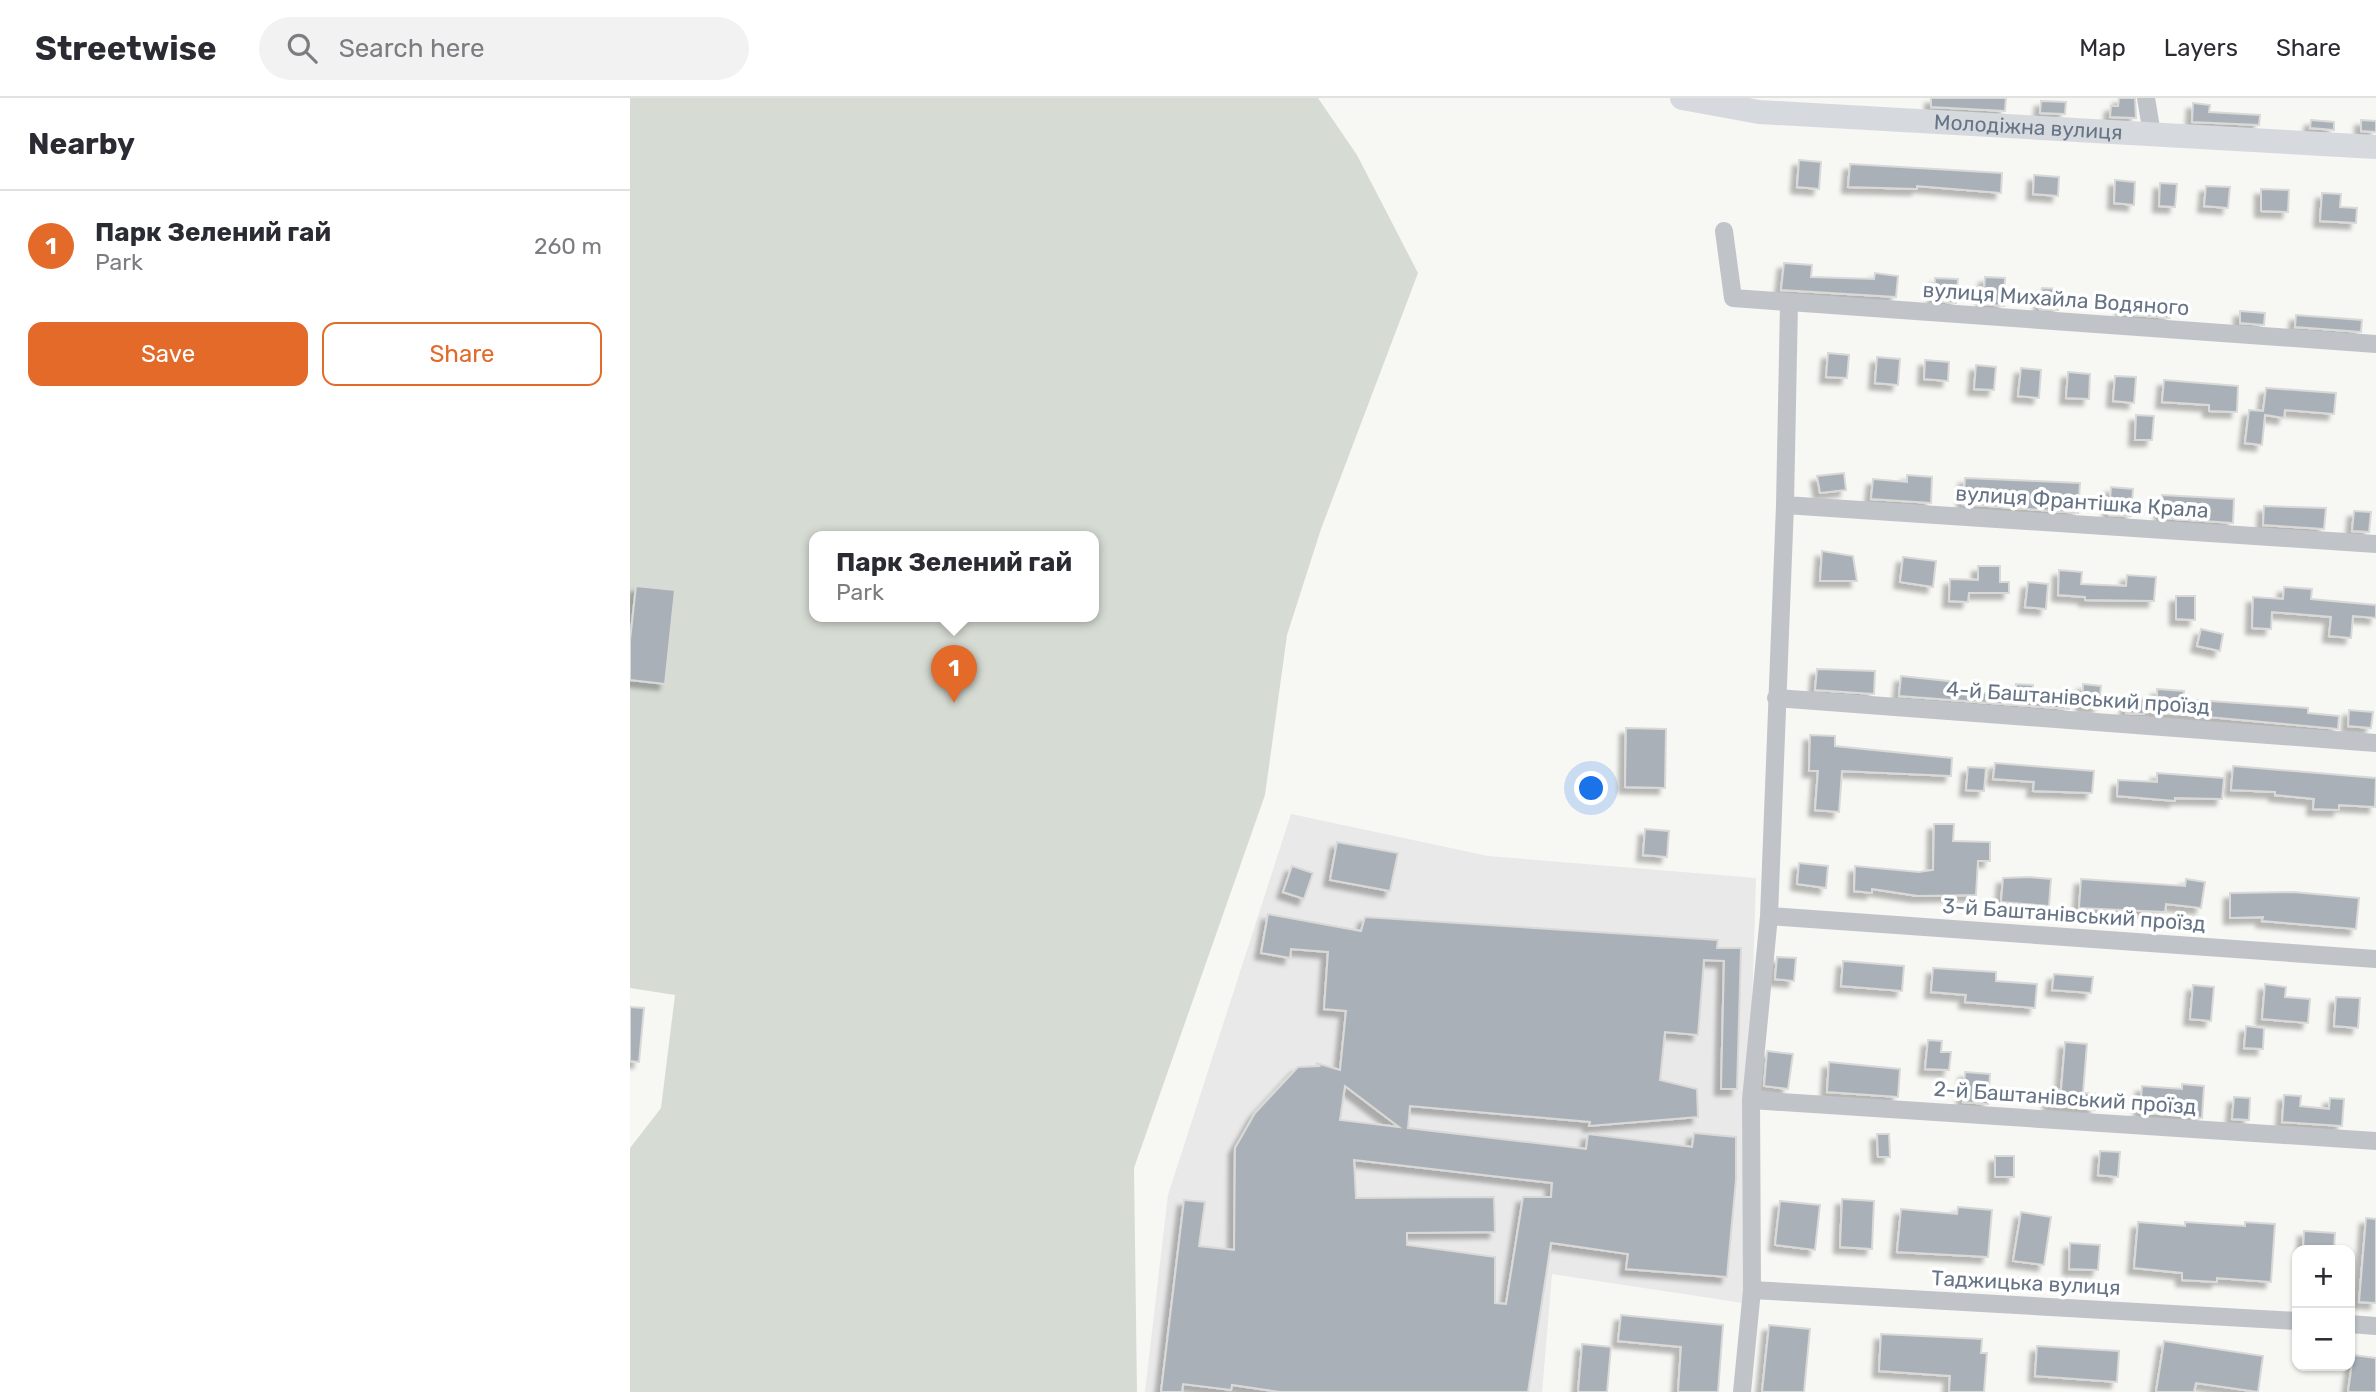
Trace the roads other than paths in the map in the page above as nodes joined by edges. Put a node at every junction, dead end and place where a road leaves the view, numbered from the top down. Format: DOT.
graph roads {
  1 [pos="1682,98"];
  2 [pos="2146,98"];
  3 [pos="2152,134"];
  4 [pos="2376,147"];
  5 [pos="1724,231"];
  6 [pos="1789,303"];
  7 [pos="2376,344"];
  8 [pos="1785,505"];
  9 [pos="2376,544"];
  10 [pos="1776,698"];
  11 [pos="2376,743"];
  12 [pos="1769,916"];
  13 [pos="2376,959"];
  14 [pos="1751,1100"];
  15 [pos="2376,1141"];
  16 [pos="1752,1290"];
  17 [pos="2292,1321"];
  18 [pos="2355,1324"];
  19 [pos="2376,1325"];
  20 [pos="1741,1392"];
  1 -- 3 [label="street, Молодіжна вулиця"];
  2 -- 3 [label="street"];
  3 -- 4 [label="street, Молодіжна вулиця"];
  5 -- 6 [label="street, вулиця Михайла Водяного"];
  6 -- 7 [label="street, вулиця Михайла Водяного"];
  6 -- 8 [label="street"];
  8 -- 9 [label="street, вулиця Франтішка Крала"];
  8 -- 10 [label="street"];
  10 -- 11 [label="street, 4-й Баштанівський проїзд"];
  10 -- 12 [label="street"];
  12 -- 13 [label="street, 3-й Баштанівський проїзд"];
  12 -- 14 [label="street"];
  14 -- 15 [label="street, 2-й Баштанівський проїзд"];
  14 -- 16 [label="street"];
  16 -- 17 [label="street, Таджицька вулиця"];
  16 -- 20 [label="street"];
  18 -- 19 [label="street"];
}
